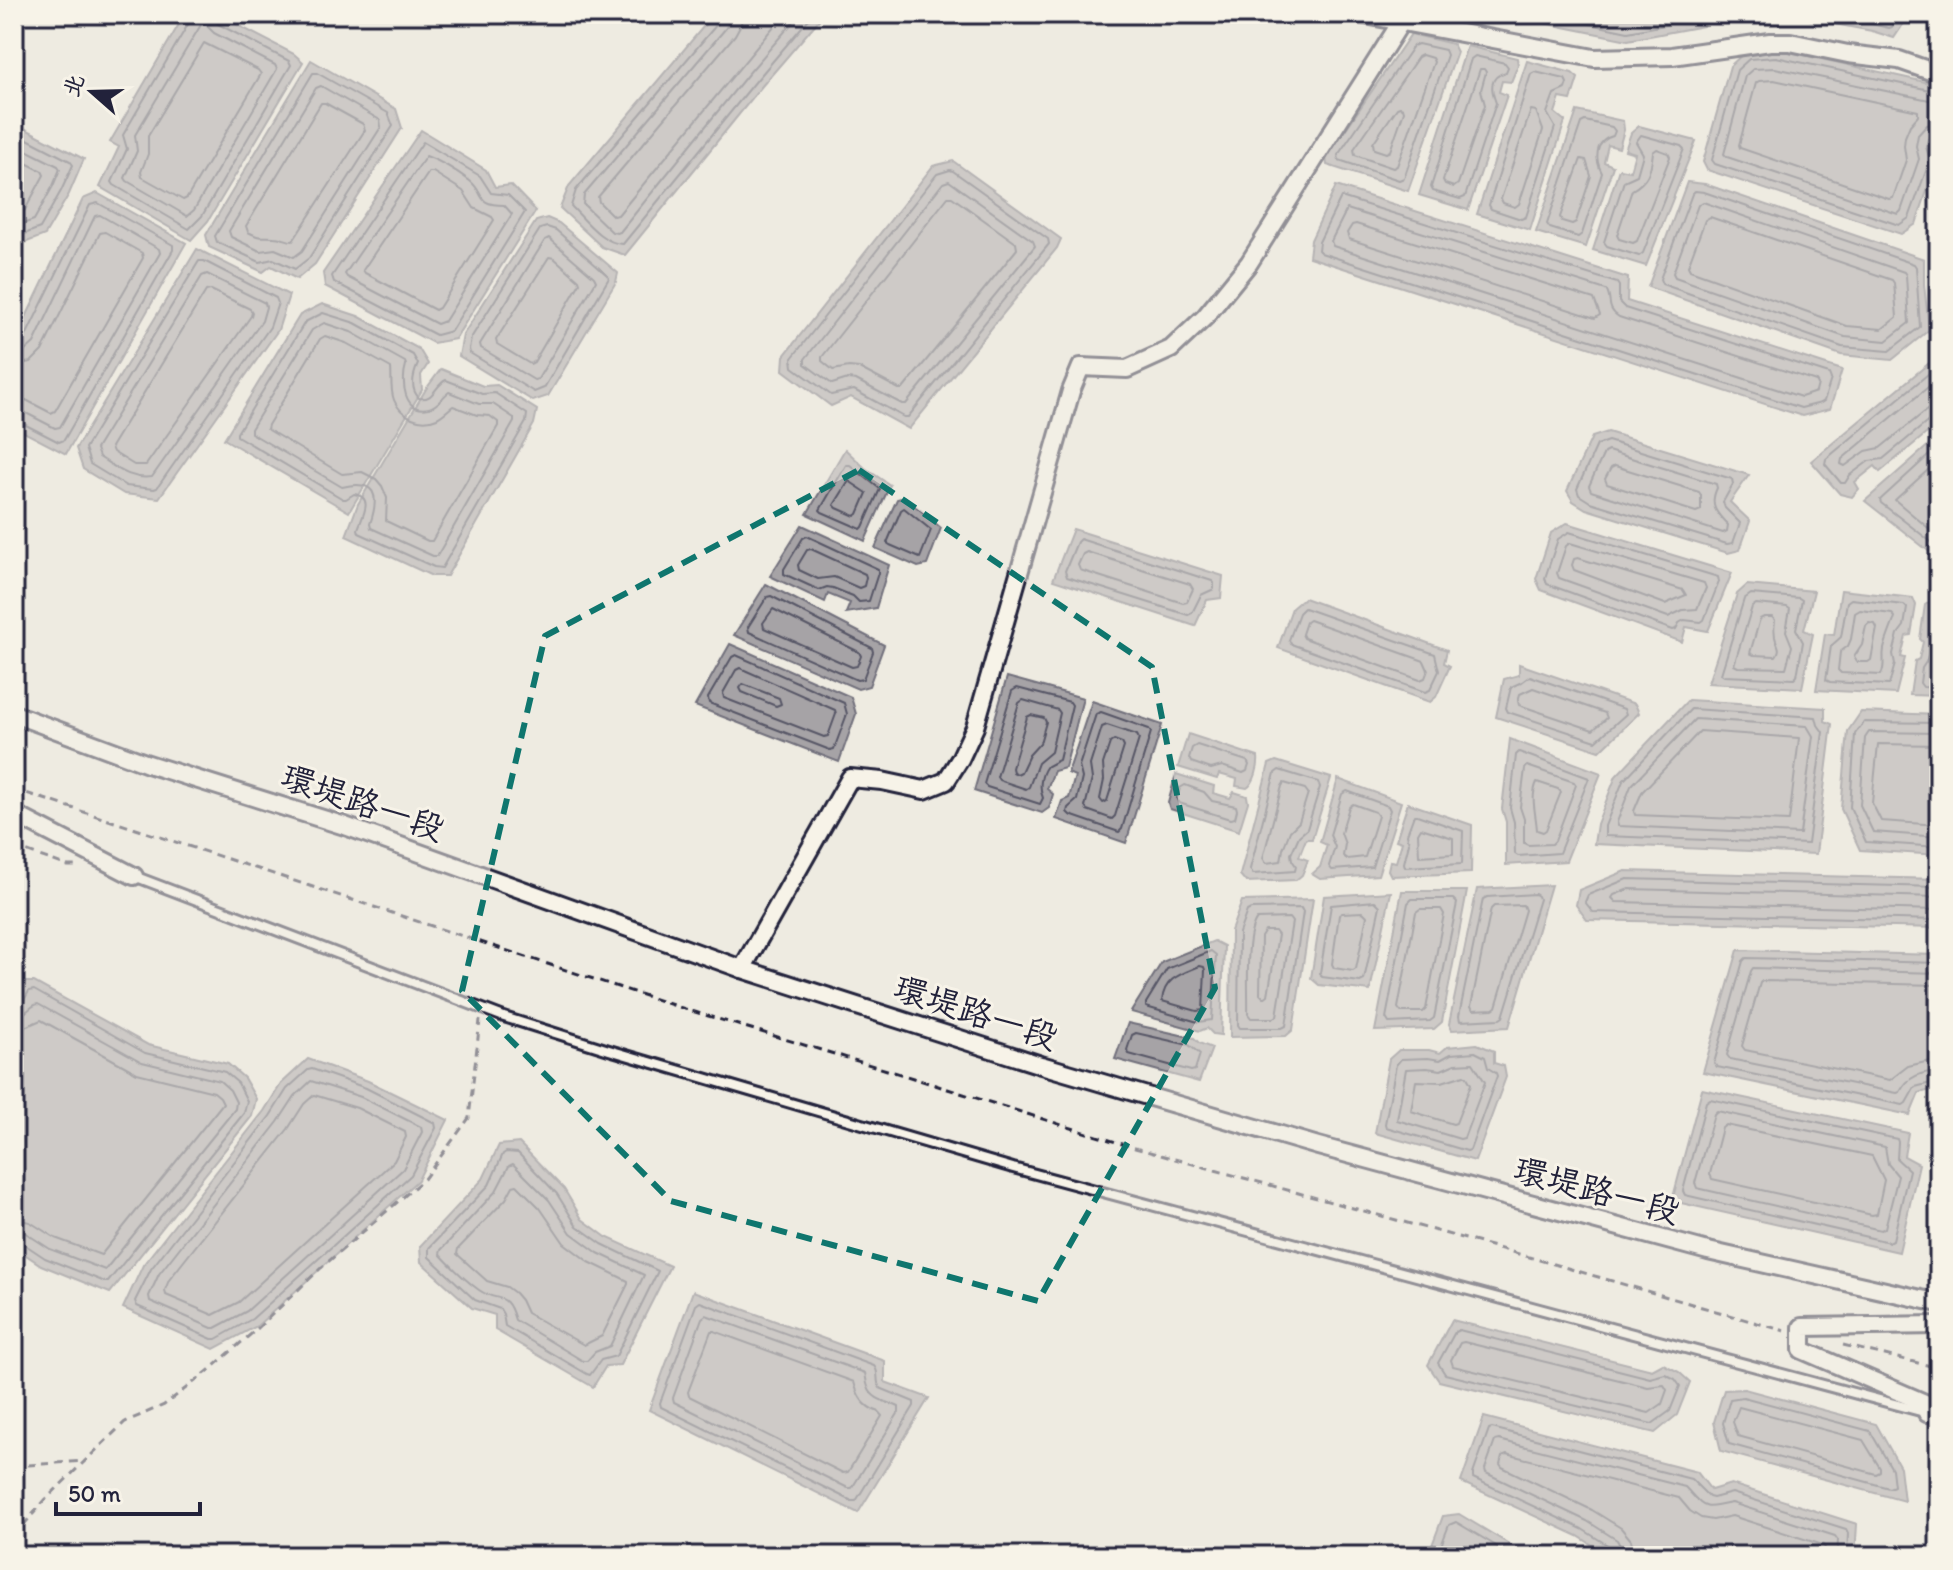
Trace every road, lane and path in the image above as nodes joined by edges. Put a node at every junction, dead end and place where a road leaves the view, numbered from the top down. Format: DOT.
graph roads {
  1 [pos="1360,14"];
  2 [pos="1401,22"];
  3 [pos="1939,74"];
  4 [pos="14,714"];
  5 [pos="14,789"];
  6 [pos="14,814"];
  7 [pos="134,876"];
  8 [pos="742,969"];
  9 [pos="481,1009"];
  10 [pos="1939,1303"];
  11 [pos="1939,1325"];
  12 [pos="1802,1336"];
  13 [pos="1832,1343"];
  14 [pos="1939,1368"];
  15 [pos="1933,1414"];
  16 [pos="84,1461"];
  17 [pos="14,1466"];
  18 [pos="14,1536"];
  1 -- 2 [label="street"];
  2 -- 3 [label="street"];
  2 -- 8 [label="street"];
  4 -- 8 [label="street, 環堤路一段"];
  5 -- 12 [label="path"];
  6 -- 7 [label="street"];
  7 -- 9 [label="lane"];
  8 -- 10 [label="street, 環堤路一段"];
  9 -- 15 [label="lane"];
  9 -- 16 [label="path"];
  11 -- 12 [label="street"];
  12 -- 15 [label="street"];
  13 -- 14 [label="path"];
  16 -- 17 [label="path"];
  16 -- 18 [label="path"];
}
